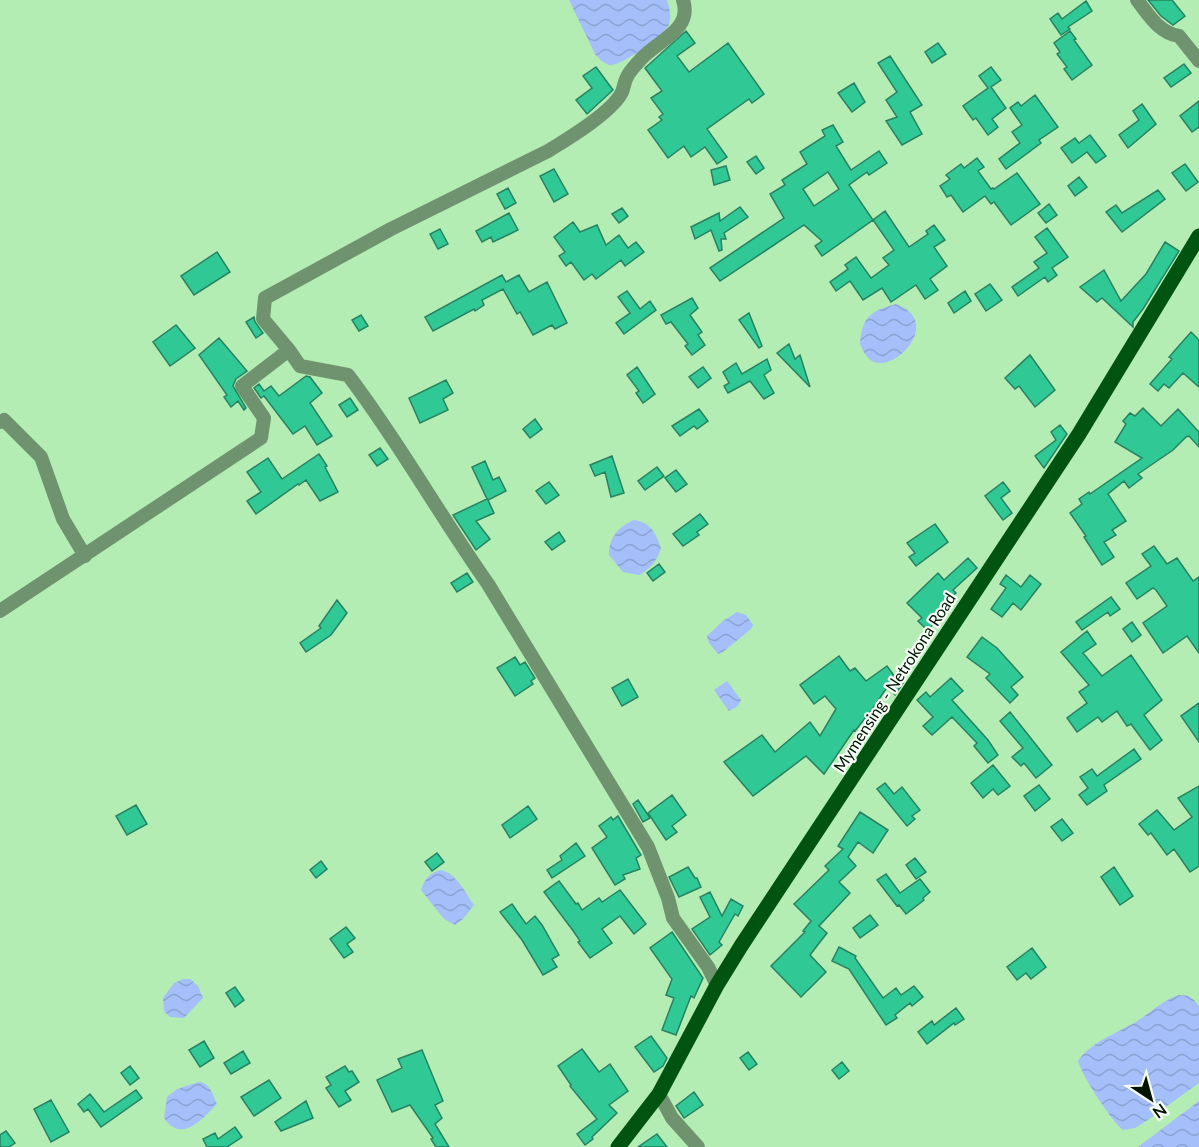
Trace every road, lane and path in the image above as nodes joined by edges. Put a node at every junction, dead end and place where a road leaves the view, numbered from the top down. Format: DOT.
graph roads {
  1 [pos="683,0"];
  2 [pos="1137,0"];
  3 [pos="1199,61"];
  4 [pos="1199,236"];
  5 [pos="289,350"];
  6 [pos="0,422"];
  7 [pos="85,556"];
  8 [pos="0,611"];
  9 [pos="717,985"];
  10 [pos="659,1094"];
  11 [pos="618,1147"];
  12 [pos="698,1147"];
  1 -- 5 [label="street"];
  2 -- 3 [label="street"];
  4 -- 9 [label="main road, Mymensing - Netrokona Road"];
  5 -- 7 [label="street"];
  5 -- 9 [label="street"];
  6 -- 7 [label="street"];
  7 -- 8 [label="street"];
  9 -- 10 [label="main road, Mymensing - Netrokona Road"];
  10 -- 11 [label="main road, Mymensing - Netrokona Road"];
  10 -- 12 [label="street"];
}
